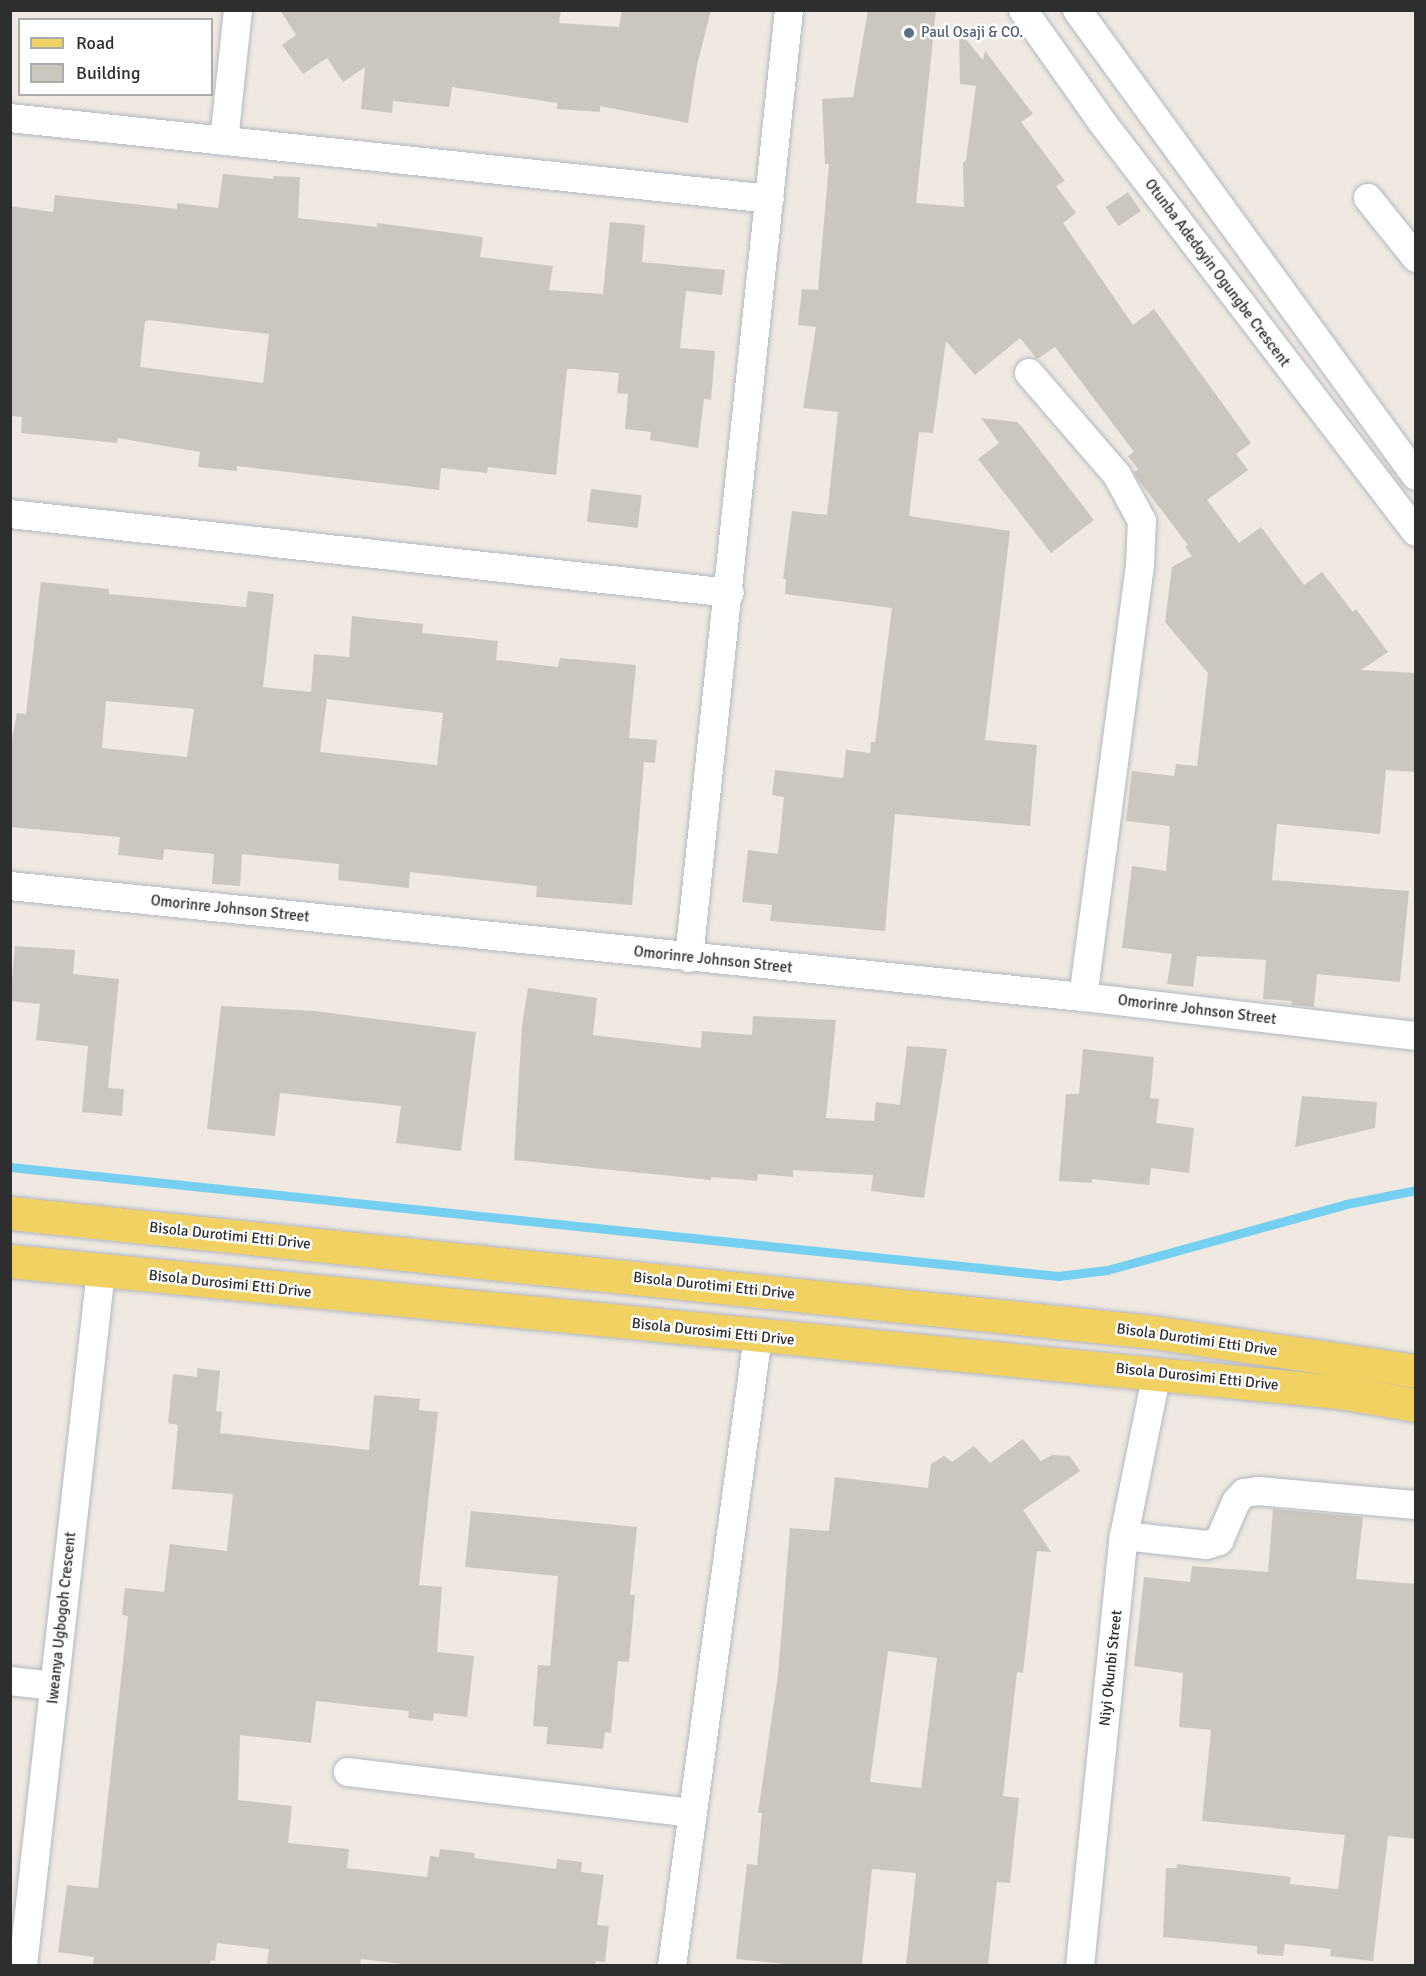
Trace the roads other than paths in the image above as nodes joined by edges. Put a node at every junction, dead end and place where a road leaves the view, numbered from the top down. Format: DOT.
graph roads {
  1 [pos="238,10"];
  2 [pos="789,10"];
  3 [pos="1023,10"];
  4 [pos="1077,10"];
  5 [pos="10,118"];
  6 [pos="225,141"];
  7 [pos="1368,198"];
  8 [pos="770,199"];
  9 [pos="1416,258"];
  10 [pos="1266,271"];
  11 [pos="1234,294"];
  12 [pos="1029,373"];
  13 [pos="1416,476"];
  14 [pos="10,514"];
  15 [pos="1416,532"];
  16 [pos="730,593"];
  17 [pos="10,886"];
  18 [pos="689,958"];
  19 [pos="1083,997"];
  20 [pos="1416,1036"];
  21 [pos="10,1213"];
  22 [pos="10,1261"];
  23 [pos="101,1271"];
  24 [pos="758,1336"];
  25 [pos="1416,1371"];
  26 [pos="1157,1373"];
  27 [pos="1416,1405"];
  28 [pos="1416,1505"];
  29 [pos="1124,1536"];
  30 [pos="10,1681"];
  31 [pos="54,1686"];
  32 [pos="348,1772"];
  33 [pos="690,1813"];
  34 [pos="23,1965"];
  35 [pos="672,1965"];
  36 [pos="1080,1965"];
  1 -- 6 [label="street"];
  2 -- 8 [label="street"];
  3 -- 11 [label="street, Otunba Adedoyin Ogungbe Crescent"];
  4 -- 10 [label="street"];
  5 -- 6 [label="street"];
  6 -- 8 [label="street"];
  7 -- 9 [label="street"];
  8 -- 16 [label="street"];
  10 -- 11 [label="street"];
  10 -- 13 [label="street"];
  11 -- 15 [label="street, Otunba Adedoyin Ogungbe Crescent"];
  12 -- 19 [label="street"];
  14 -- 16 [label="street"];
  16 -- 18 [label="street"];
  17 -- 18 [label="street, Omorinre Johnson Street"];
  18 -- 19 [label="street, Omorinre Johnson Street"];
  19 -- 20 [label="street, Omorinre Johnson Street"];
  21 -- 25 [label="main road, Bisola Durotimi Etti Drive"];
  22 -- 23 [label="main road, Bisola Durosimi Etti Drive"];
  23 -- 24 [label="main road, Bisola Durosimi Etti Drive"];
  23 -- 31 [label="street, Iweanya Ugbogoh Crescent"];
  24 -- 26 [label="main road, Bisola Durosimi Etti Drive"];
  24 -- 33 [label="street"];
  26 -- 27 [label="main road, Bisola Durosimi Etti Drive"];
  26 -- 29 [label="street, Niyi Okunbi Street"];
  28 -- 29 [label="street"];
  29 -- 36 [label="street, Niyi Okunbi Street"];
  30 -- 31 [label="street"];
  31 -- 34 [label="street, Iweanya Ugbogoh Crescent"];
  32 -- 33 [label="street"];
  33 -- 35 [label="street"];
}
